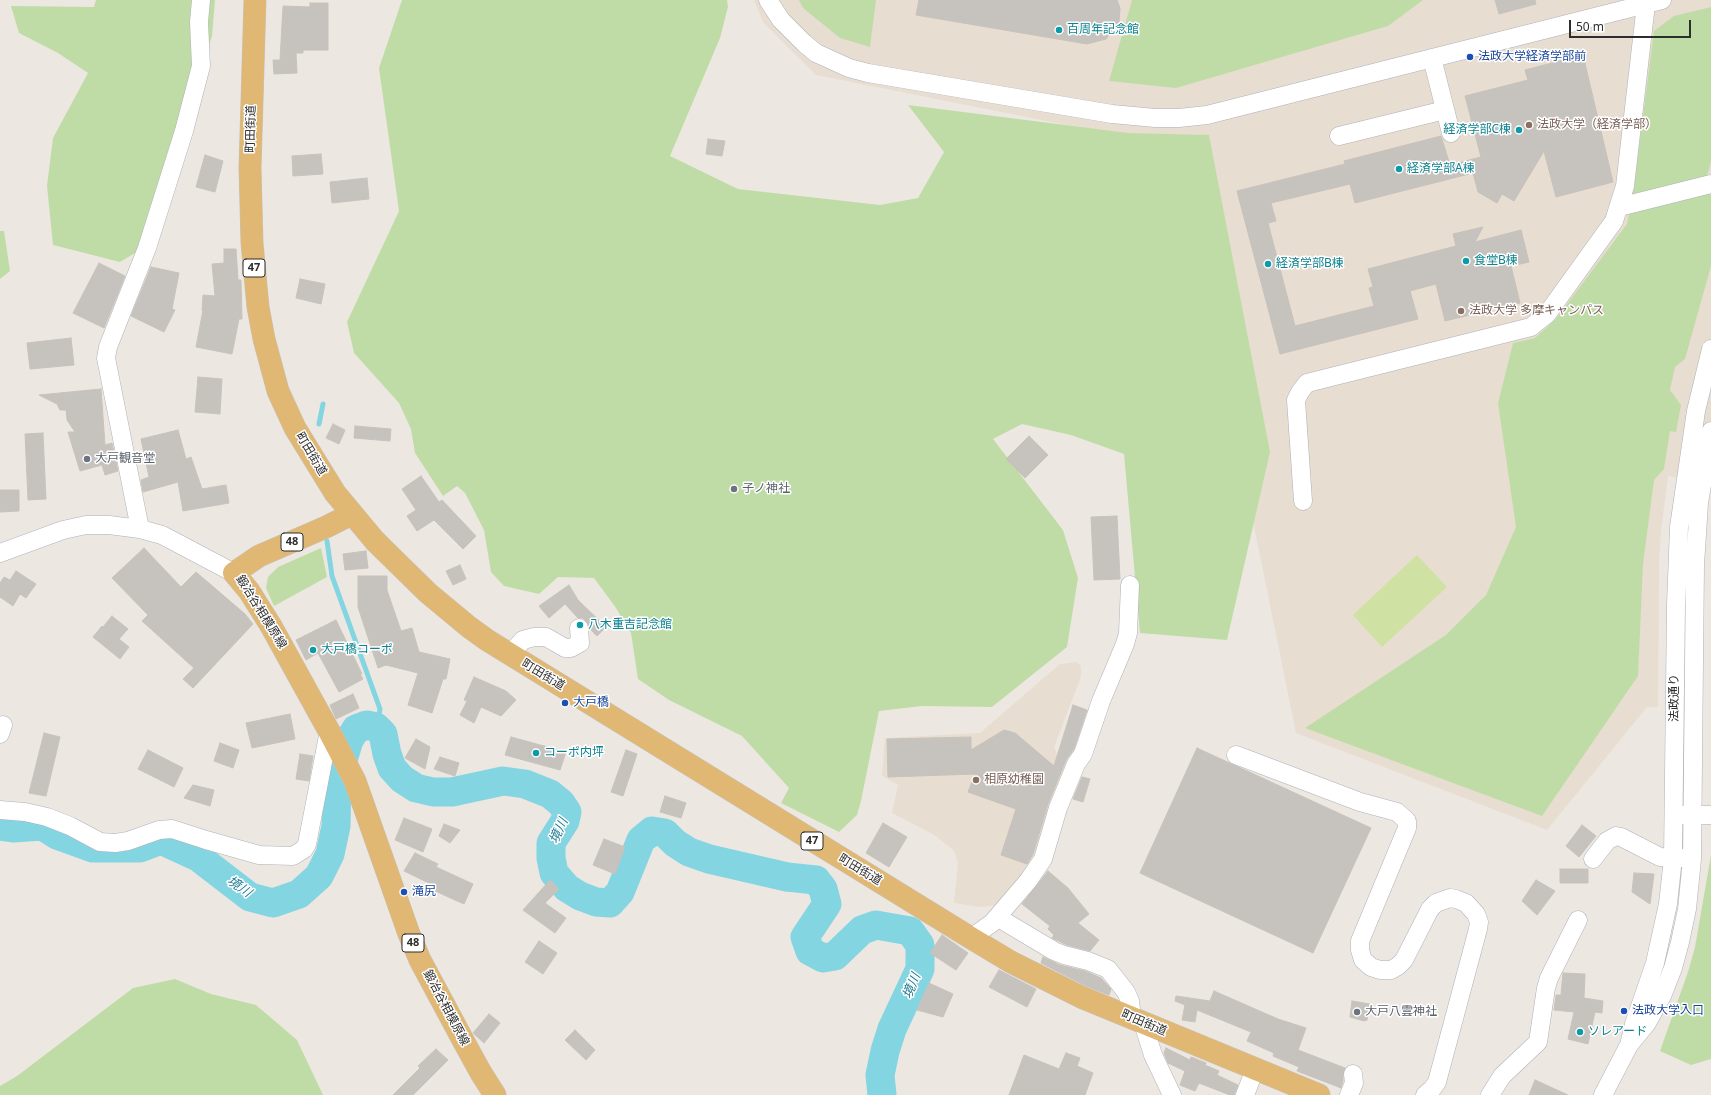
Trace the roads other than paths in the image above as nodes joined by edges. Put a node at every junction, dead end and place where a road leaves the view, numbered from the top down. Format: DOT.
graph roads {
  1 [pos="201,0"];
  2 [pos="256,0"];
  3 [pos="768,0"];
  4 [pos="1654,2"];
  5 [pos="1432,58"];
  6 [pos="1445,110"];
  7 [pos="1451,132"];
  8 [pos="1339,136"];
  9 [pos="1711,184"];
  10 [pos="1624,206"];
  11 [pos="1711,349"];
  12 [pos="1711,431"];
  13 [pos="1303,502"];
  14 [pos="352,514"];
  15 [pos="140,529"];
  16 [pos="0,553"];
  17 [pos="234,573"];
  18 [pos="1130,585"];
  19 [pos="579,628"];
  20 [pos="509,654"];
  21 [pos="333,738"];
  22 [pos="1236,756"];
  23 [pos="0,810"];
  24 [pos="1674,815"];
  25 [pos="1693,815"];
  26 [pos="1711,815"];
  27 [pos="1673,858"];
  28 [pos="1593,859"];
  29 [pos="1692,859"];
  30 [pos="997,917"];
  31 [pos="1578,920"];
  32 [pos="971,938"];
  33 [pos="1138,1021"];
  34 [pos="1629,1045"];
  35 [pos="1256,1069"];
  36 [pos="1353,1074"];
  37 [pos="495,1095"];
  38 [pos="1172,1095"];
  39 [pos="1245,1095"];
  40 [pos="1319,1095"];
  41 [pos="1349,1095"];
  42 [pos="1425,1095"];
  43 [pos="1490,1095"];
  44 [pos="1603,1095"];
  1 -- 15 [label="street"];
  2 -- 14 [label="main road, 町田街道 / 47"];
  3 -- 5 [label="street"];
  4 -- 5 [label="street"];
  4 -- 10 [label="street"];
  5 -- 6 [label="street"];
  6 -- 7 [label="street"];
  6 -- 8 [label="street"];
  9 -- 10 [label="street"];
  10 -- 13 [label="street"];
  11 -- 24 [label="street, 法政通り"];
  12 -- 25 [label="street, 法政通り"];
  14 -- 17 [label="main road, 鍛冶谷相模原線 / 48"];
  14 -- 20 [label="main road, 町田街道 / 47"];
  15 -- 16 [label="street"];
  15 -- 17 [label="street"];
  17 -- 21 [label="main road, 鍛冶谷相模原線 / 48"];
  18 -- 30 [label="street"];
  19 -- 20 [label="street"];
  20 -- 32 [label="main road, 町田街道 / 47"];
  21 -- 23 [label="street"];
  21 -- 37 [label="main road, 鍛冶谷相模原線 / 48"];
  22 -- 42 [label="street"];
  24 -- 25 [label="street"];
  24 -- 27 [label="street, 法政通り"];
  25 -- 26 [label="street"];
  25 -- 29 [label="street, 法政通り"];
  27 -- 28 [label="street"];
  27 -- 29 [label="street"];
  27 -- 34 [label="street, 法政通り"];
  29 -- 34 [label="street, 法政通り"];
  30 -- 32 [label="street"];
  30 -- 33 [label="street"];
  31 -- 43 [label="street"];
  32 -- 33 [label="main road, 町田街道 / 47"];
  33 -- 35 [label="main road, 町田街道 / 47"];
  33 -- 38 [label="street"];
  34 -- 44 [label="street, 法政通り"];
  35 -- 39 [label="street"];
  35 -- 40 [label="main road, 町田街道 / 47"];
  36 -- 41 [label="street"];
}
